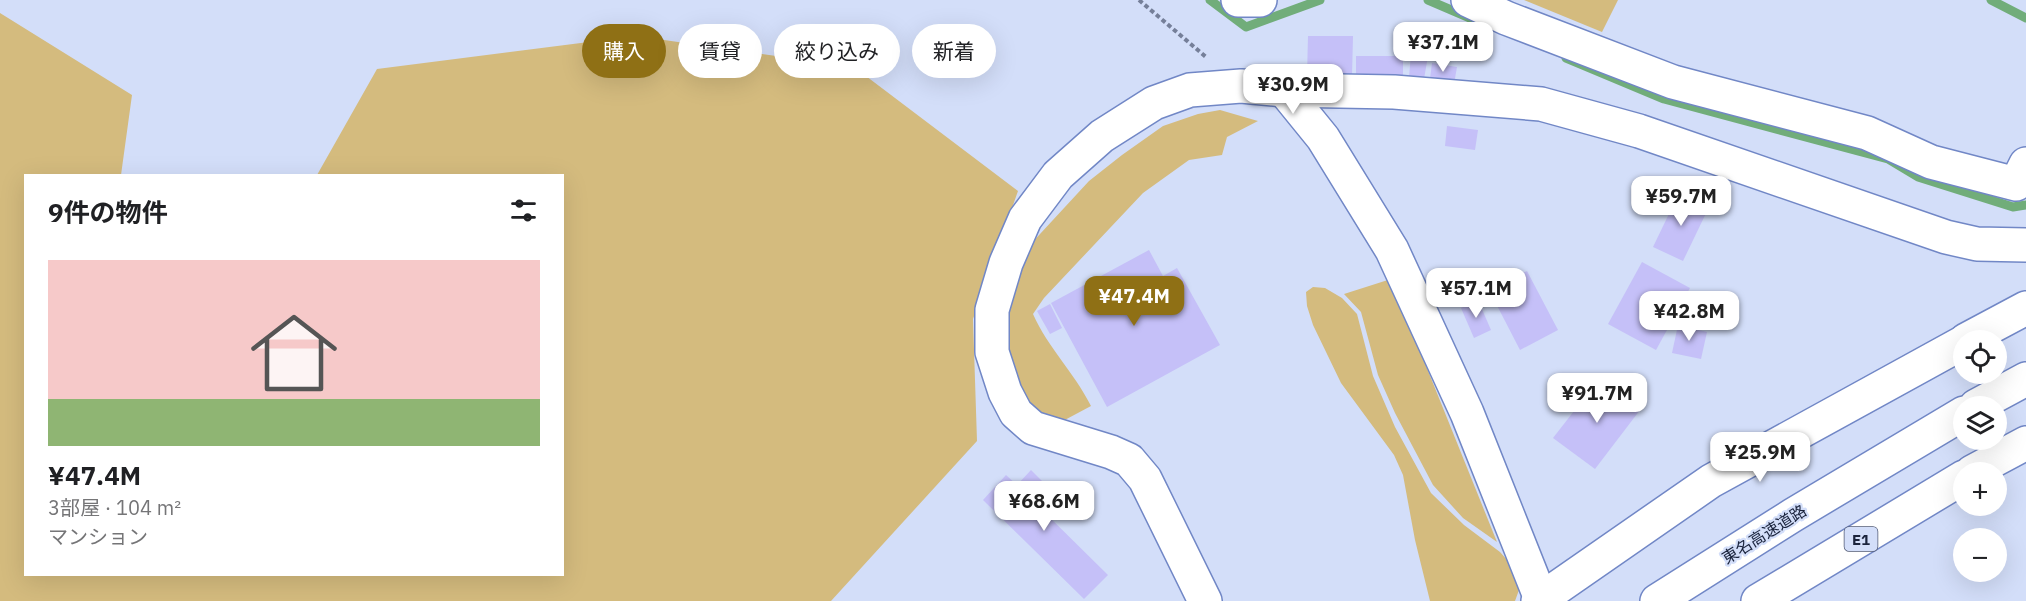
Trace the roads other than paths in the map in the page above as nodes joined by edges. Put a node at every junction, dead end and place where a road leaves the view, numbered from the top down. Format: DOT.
graph roads {
  1 [pos="1238,0"];
  2 [pos="1260,0"];
  3 [pos="1468,0"];
  4 [pos="1284,90"];
  5 [pos="2026,164"];
  6 [pos="2026,245"];
  7 [pos="2026,308"];
  8 [pos="1985,330"];
  9 [pos="1953,348"];
  10 [pos="2026,379"];
  11 [pos="1995,396"];
  12 [pos="1953,420"];
  13 [pos="2026,443"];
  14 [pos="1991,462"];
  15 [pos="1953,484"];
  16 [pos="1539,600"];
  17 [pos="1205,601"];
  18 [pos="1657,601"];
  19 [pos="1758,601"];
  1 -- 2 [label="main road"];
  3 -- 5 [label="main road"];
  4 -- 6 [label="main road"];
  4 -- 16 [label="main road"];
  4 -- 17 [label="main road"];
  7 -- 8 [label="main road"];
  9 -- 16 [label="main road"];
  10 -- 11 [label="main road"];
  12 -- 18 [label="main road, 東名高速道路"];
  13 -- 14 [label="main road"];
  15 -- 19 [label="main road, E1"];
}
